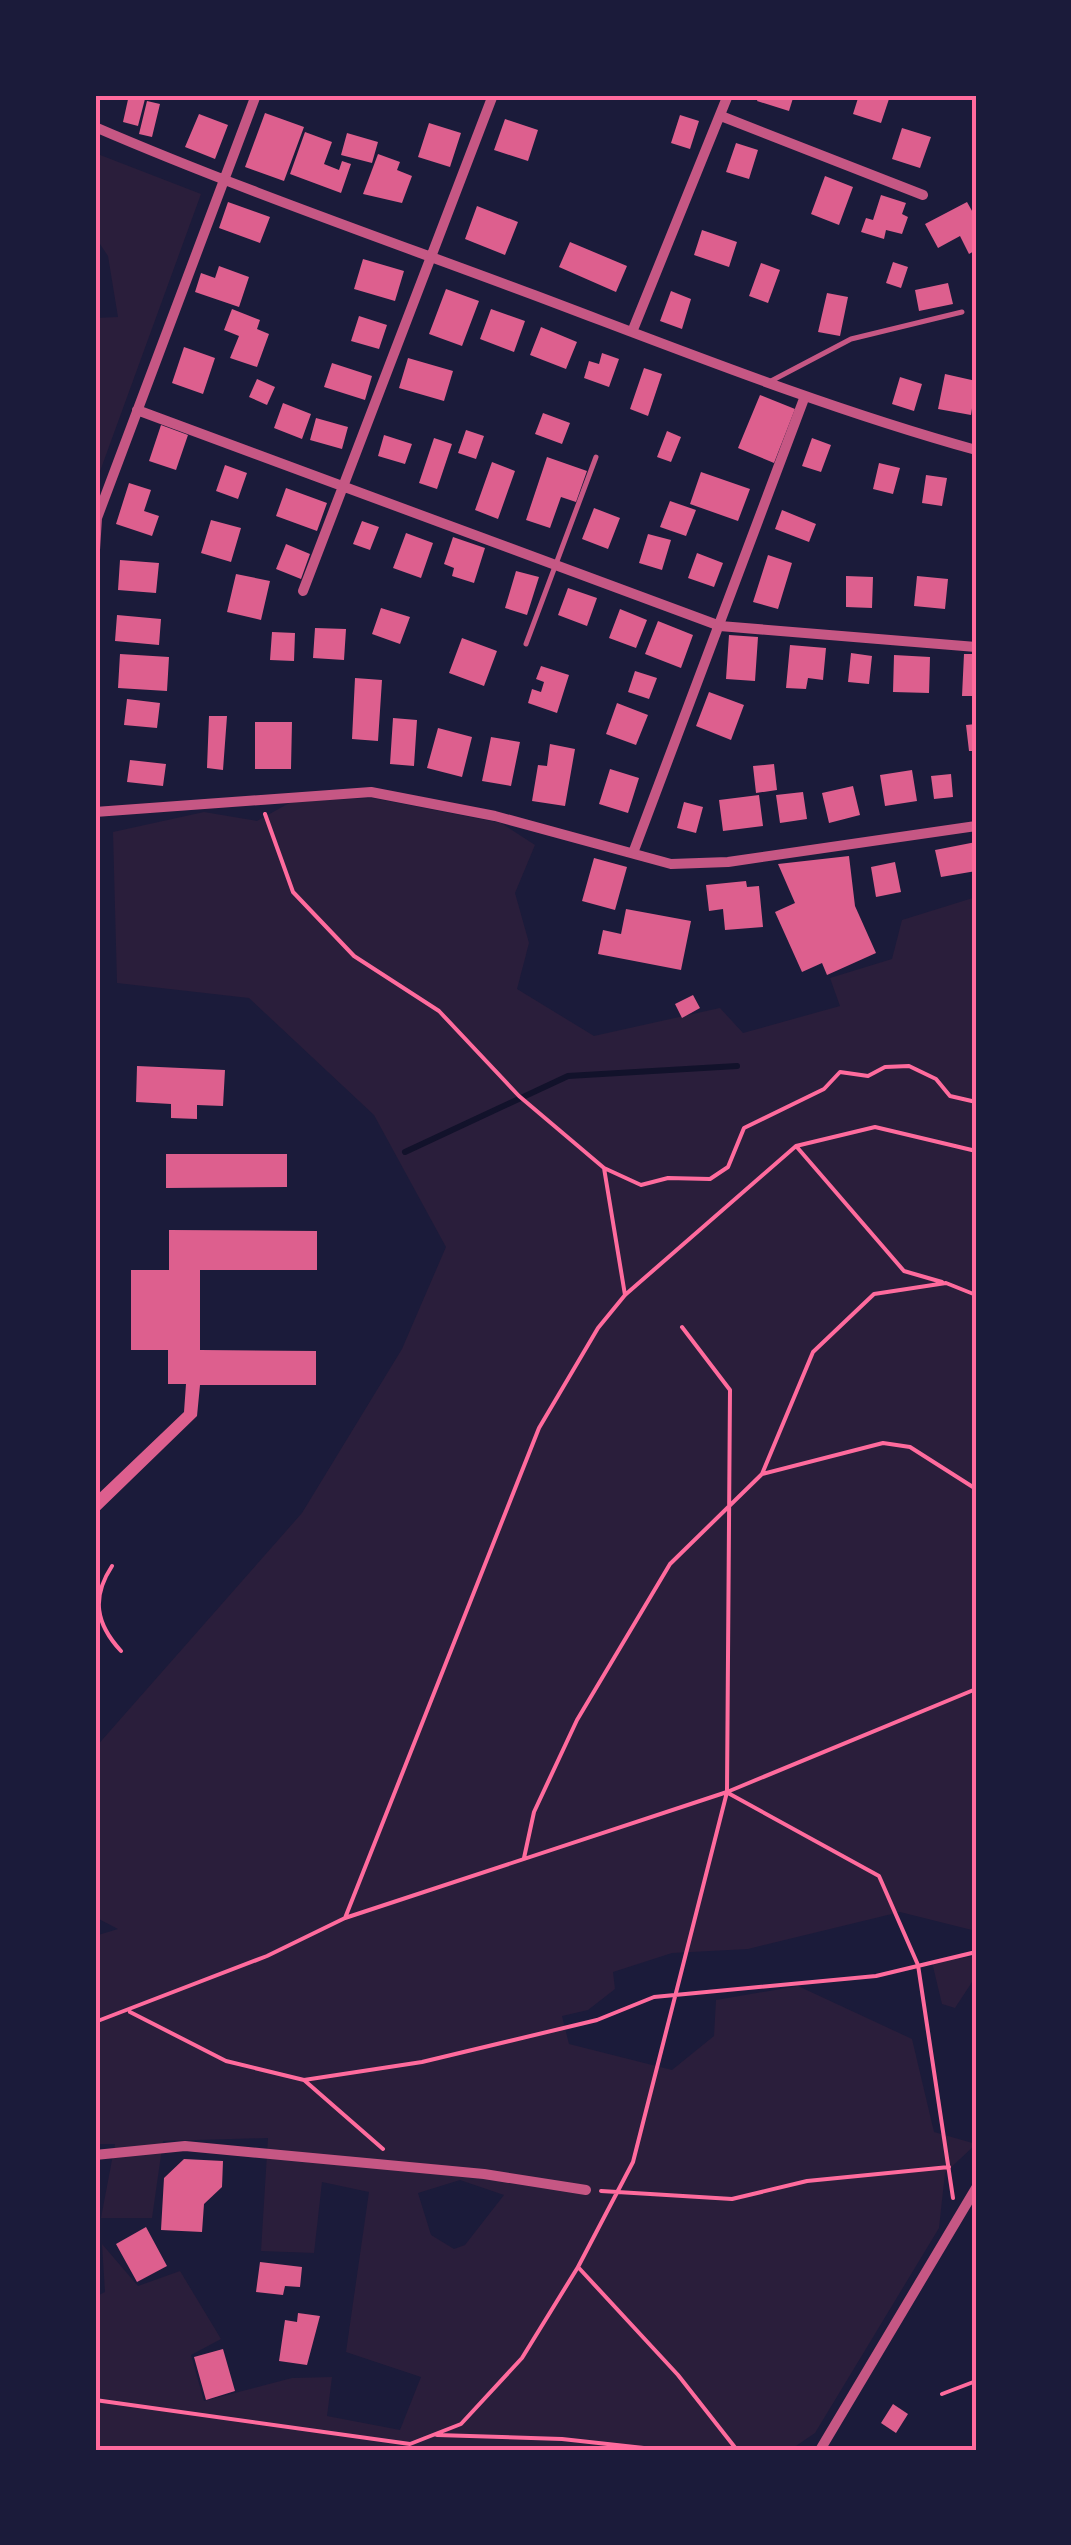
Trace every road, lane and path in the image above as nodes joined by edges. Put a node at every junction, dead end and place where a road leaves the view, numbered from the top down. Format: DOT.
graph roads {
  1 [pos="256,95"];
  2 [pos="492,95"];
  3 [pos="728,95"];
  4 [pos="721,116"];
  5 [pos="95,127"];
  6 [pos="222,182"];
  7 [pos="923,195"];
  8 [pos="430,256"];
  9 [pos="962,312"];
  10 [pos="632,332"];
  11 [pos="763,384"];
  12 [pos="806,396"];
  13 [pos="137,410"];
  14 [pos="976,450"];
  15 [pos="596,457"];
  16 [pos="341,487"];
  17 [pos="95,550"];
  18 [pos="555,565"];
  19 [pos="303,591"];
  20 [pos="720,626"];
  21 [pos="526,644"];
  22 [pos="976,647"];
  23 [pos="260,800"];
  24 [pos="95,812"];
  25 [pos="976,826"];
  26 [pos="632,854"];
  27 [pos="976,1102"];
  28 [pos="796,1146"];
  29 [pos="976,1151"];
  30 [pos="604,1168"];
  31 [pos="946,1283"];
  32 [pos="625,1294"];
  33 [pos="976,1295"];
  34 [pos="682,1327"];
  35 [pos="762,1474"];
  36 [pos="976,1489"];
  37 [pos="729,1506"];
  38 [pos="112,1566"];
  39 [pos="121,1651"];
  40 [pos="976,1689"];
  41 [pos="727,1792"];
  42 [pos="524,1858"];
  43 [pos="345,1918"];
  44 [pos="976,1952"];
  45 [pos="918,1965"];
  46 [pos="678,1994"];
  47 [pos="130,2012"];
  48 [pos="95,2022"];
  49 [pos="304,2080"];
  50 [pos="95,2155"];
  51 [pos="948,2167"];
  52 [pos="404,2168"];
  53 [pos="976,2188"];
  54 [pos="586,2190"];
  55 [pos="617,2192"];
  56 [pos="957,2220"];
  57 [pos="578,2266"];
  58 [pos="976,2382"];
  59 [pos="942,2394"];
  60 [pos="95,2400"];
  61 [pos="433,2435"];
  62 [pos="410,2444"];
  63 [pos="404,2450"];
  64 [pos="662,2450"];
  65 [pos="737,2450"];
  66 [pos="820,2450"];
  1 -- 6 [label="street"];
  2 -- 8 [label="street"];
  3 -- 4 [label="street"];
  4 -- 7 [label="street"];
  4 -- 10 [label="street"];
  5 -- 6 [label="street"];
  6 -- 8 [label="street"];
  6 -- 13 [label="street"];
  8 -- 10 [label="street"];
  8 -- 16 [label="street"];
  9 -- 11 [label="lane"];
  10 -- 11 [label="street"];
  11 -- 12 [label="street"];
  12 -- 14 [label="street"];
  12 -- 20 [label="street"];
  13 -- 16 [label="street"];
  13 -- 17 [label="street"];
  15 -- 18 [label="lane"];
  16 -- 18 [label="street"];
  16 -- 19 [label="street"];
  18 -- 20 [label="street"];
  18 -- 21 [label="lane"];
  20 -- 22 [label="street"];
  20 -- 26 [label="street"];
  23 -- 24 [label="street"];
  23 -- 26 [label="street"];
  23 -- 30 [label="path"];
  25 -- 26 [label="street"];
  27 -- 30 [label="path"];
  28 -- 29 [label="path"];
  28 -- 31 [label="path"];
  28 -- 32 [label="path"];
  30 -- 32 [label="path"];
  31 -- 33 [label="path"];
  31 -- 35 [label="path"];
  32 -- 43 [label="path"];
  34 -- 37 [label="path"];
  35 -- 36 [label="path"];
  35 -- 37 [label="path"];
  37 -- 41 [label="path"];
  37 -- 42 [label="path"];
  38 -- 39 [label="path"];
  40 -- 41 [label="path"];
  41 -- 42 [label="path"];
  41 -- 45 [label="path"];
  41 -- 46 [label="path"];
  42 -- 43 [label="path"];
  43 -- 47 [label="path"];
  44 -- 45 [label="path"];
  45 -- 46 [label="path"];
  45 -- 51 [label="path"];
  46 -- 49 [label="path"];
  46 -- 55 [label="path"];
  47 -- 48 [label="path"];
  47 -- 49 [label="path"];
  49 -- 52 [label="path"];
  50 -- 52 [label="street"];
  51 -- 55 [label="path"];
  51 -- 56 [label="path"];
  52 -- 54 [label="street"];
  53 -- 56 [label="street"];
  54 -- 55 [label="path"];
  55 -- 57 [label="path"];
  56 -- 66 [label="street"];
  57 -- 61 [label="path"];
  57 -- 65 [label="path"];
  58 -- 59 [label="path"];
  60 -- 62 [label="path"];
  61 -- 62 [label="path"];
  61 -- 64 [label="path"];
  62 -- 63 [label="path"];
}
